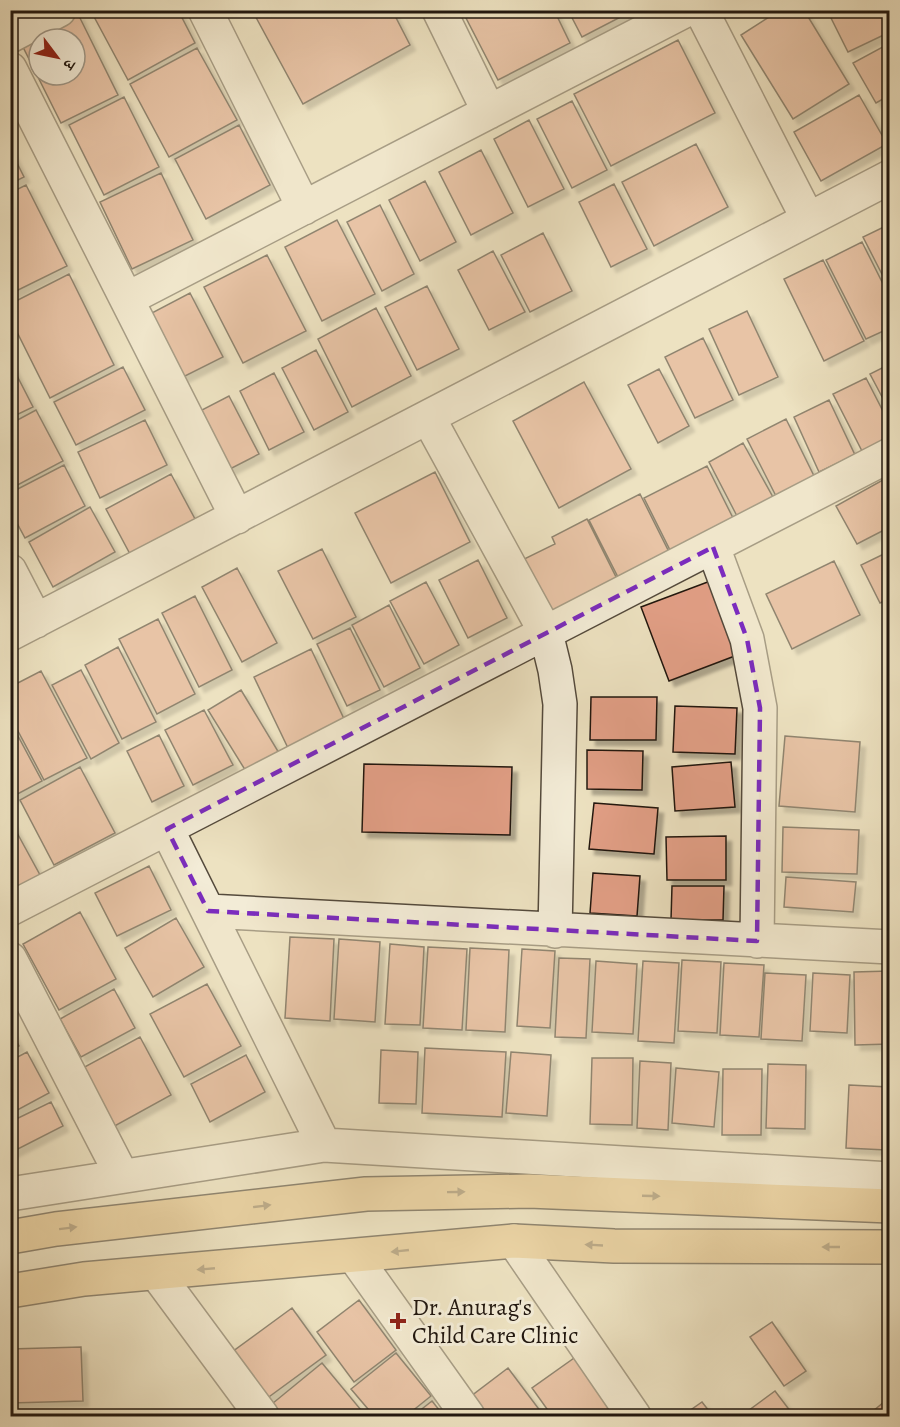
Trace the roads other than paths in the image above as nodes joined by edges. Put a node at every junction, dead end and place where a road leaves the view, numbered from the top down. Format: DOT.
graph roads {
  1 [pos="59,10"];
  2 [pos="205,10"];
  3 [pos="439,10"];
  4 [pos="686,10"];
  5 [pos="700,10"];
  6 [pos="10,36"];
  7 [pos="10,69"];
  8 [pos="489,112"];
  9 [pos="890,177"];
  10 [pos="304,208"];
  11 [pos="808,219"];
  12 [pos="127,299"];
  13 [pos="428,417"];
  14 [pos="890,455"];
  15 [pos="237,517"];
  16 [pos="713,547"];
  17 [pos="10,571"];
  18 [pos="23,628"];
  19 [pos="546,633"];
  20 [pos="166,829"];
  21 [pos="10,909"];
  22 [pos="208,911"];
  23 [pos="555,932"];
  24 [pos="757,941"];
  25 [pos="890,947"];
  26 [pos="10,959"];
  27 [pos="324,1145"];
  28 [pos="122,1176"];
  29 [pos="890,1179"];
  30 [pos="10,1194"];
  31 [pos="890,1206"];
  32 [pos="10,1237"];
  33 [pos="514,1241"];
  34 [pos="890,1247"];
  35 [pos="354,1256"];
  36 [pos="157,1274"];
  37 [pos="10,1291"];
  38 [pos="262,1416"];
  39 [pos="468,1416"];
  40 [pos="634,1416"];
  1 -- 6 [label="street"];
  2 -- 10 [label="street"];
  3 -- 8 [label="street"];
  4 -- 8 [label="street"];
  5 -- 11 [label="street"];
  7 -- 12 [label="street"];
  8 -- 10 [label="street"];
  9 -- 11 [label="street"];
  10 -- 12 [label="street"];
  11 -- 13 [label="street"];
  12 -- 15 [label="street"];
  13 -- 15 [label="street"];
  13 -- 19 [label="street"];
  14 -- 16 [label="street"];
  15 -- 18 [label="street"];
  16 -- 19 [label="street"];
  16 -- 24 [label="street"];
  17 -- 18 [label="street"];
  19 -- 20 [label="street"];
  19 -- 23 [label="street"];
  20 -- 21 [label="street"];
  20 -- 22 [label="street"];
  22 -- 23 [label="street"];
  22 -- 27 [label="street"];
  23 -- 24 [label="street"];
  24 -- 25 [label="street"];
  26 -- 28 [label="street"];
  27 -- 28 [label="street"];
  27 -- 29 [label="street"];
  28 -- 30 [label="street"];
  32 -- 31 [label="main road, one-way"];
  34 -- 33 [label="main road, one-way"];
  33 -- 35 [label="main road, one-way"];
  33 -- 40 [label="street"];
  35 -- 36 [label="main road, one-way"];
  35 -- 39 [label="street"];
  36 -- 37 [label="main road"];
  36 -- 38 [label="street"];
}
